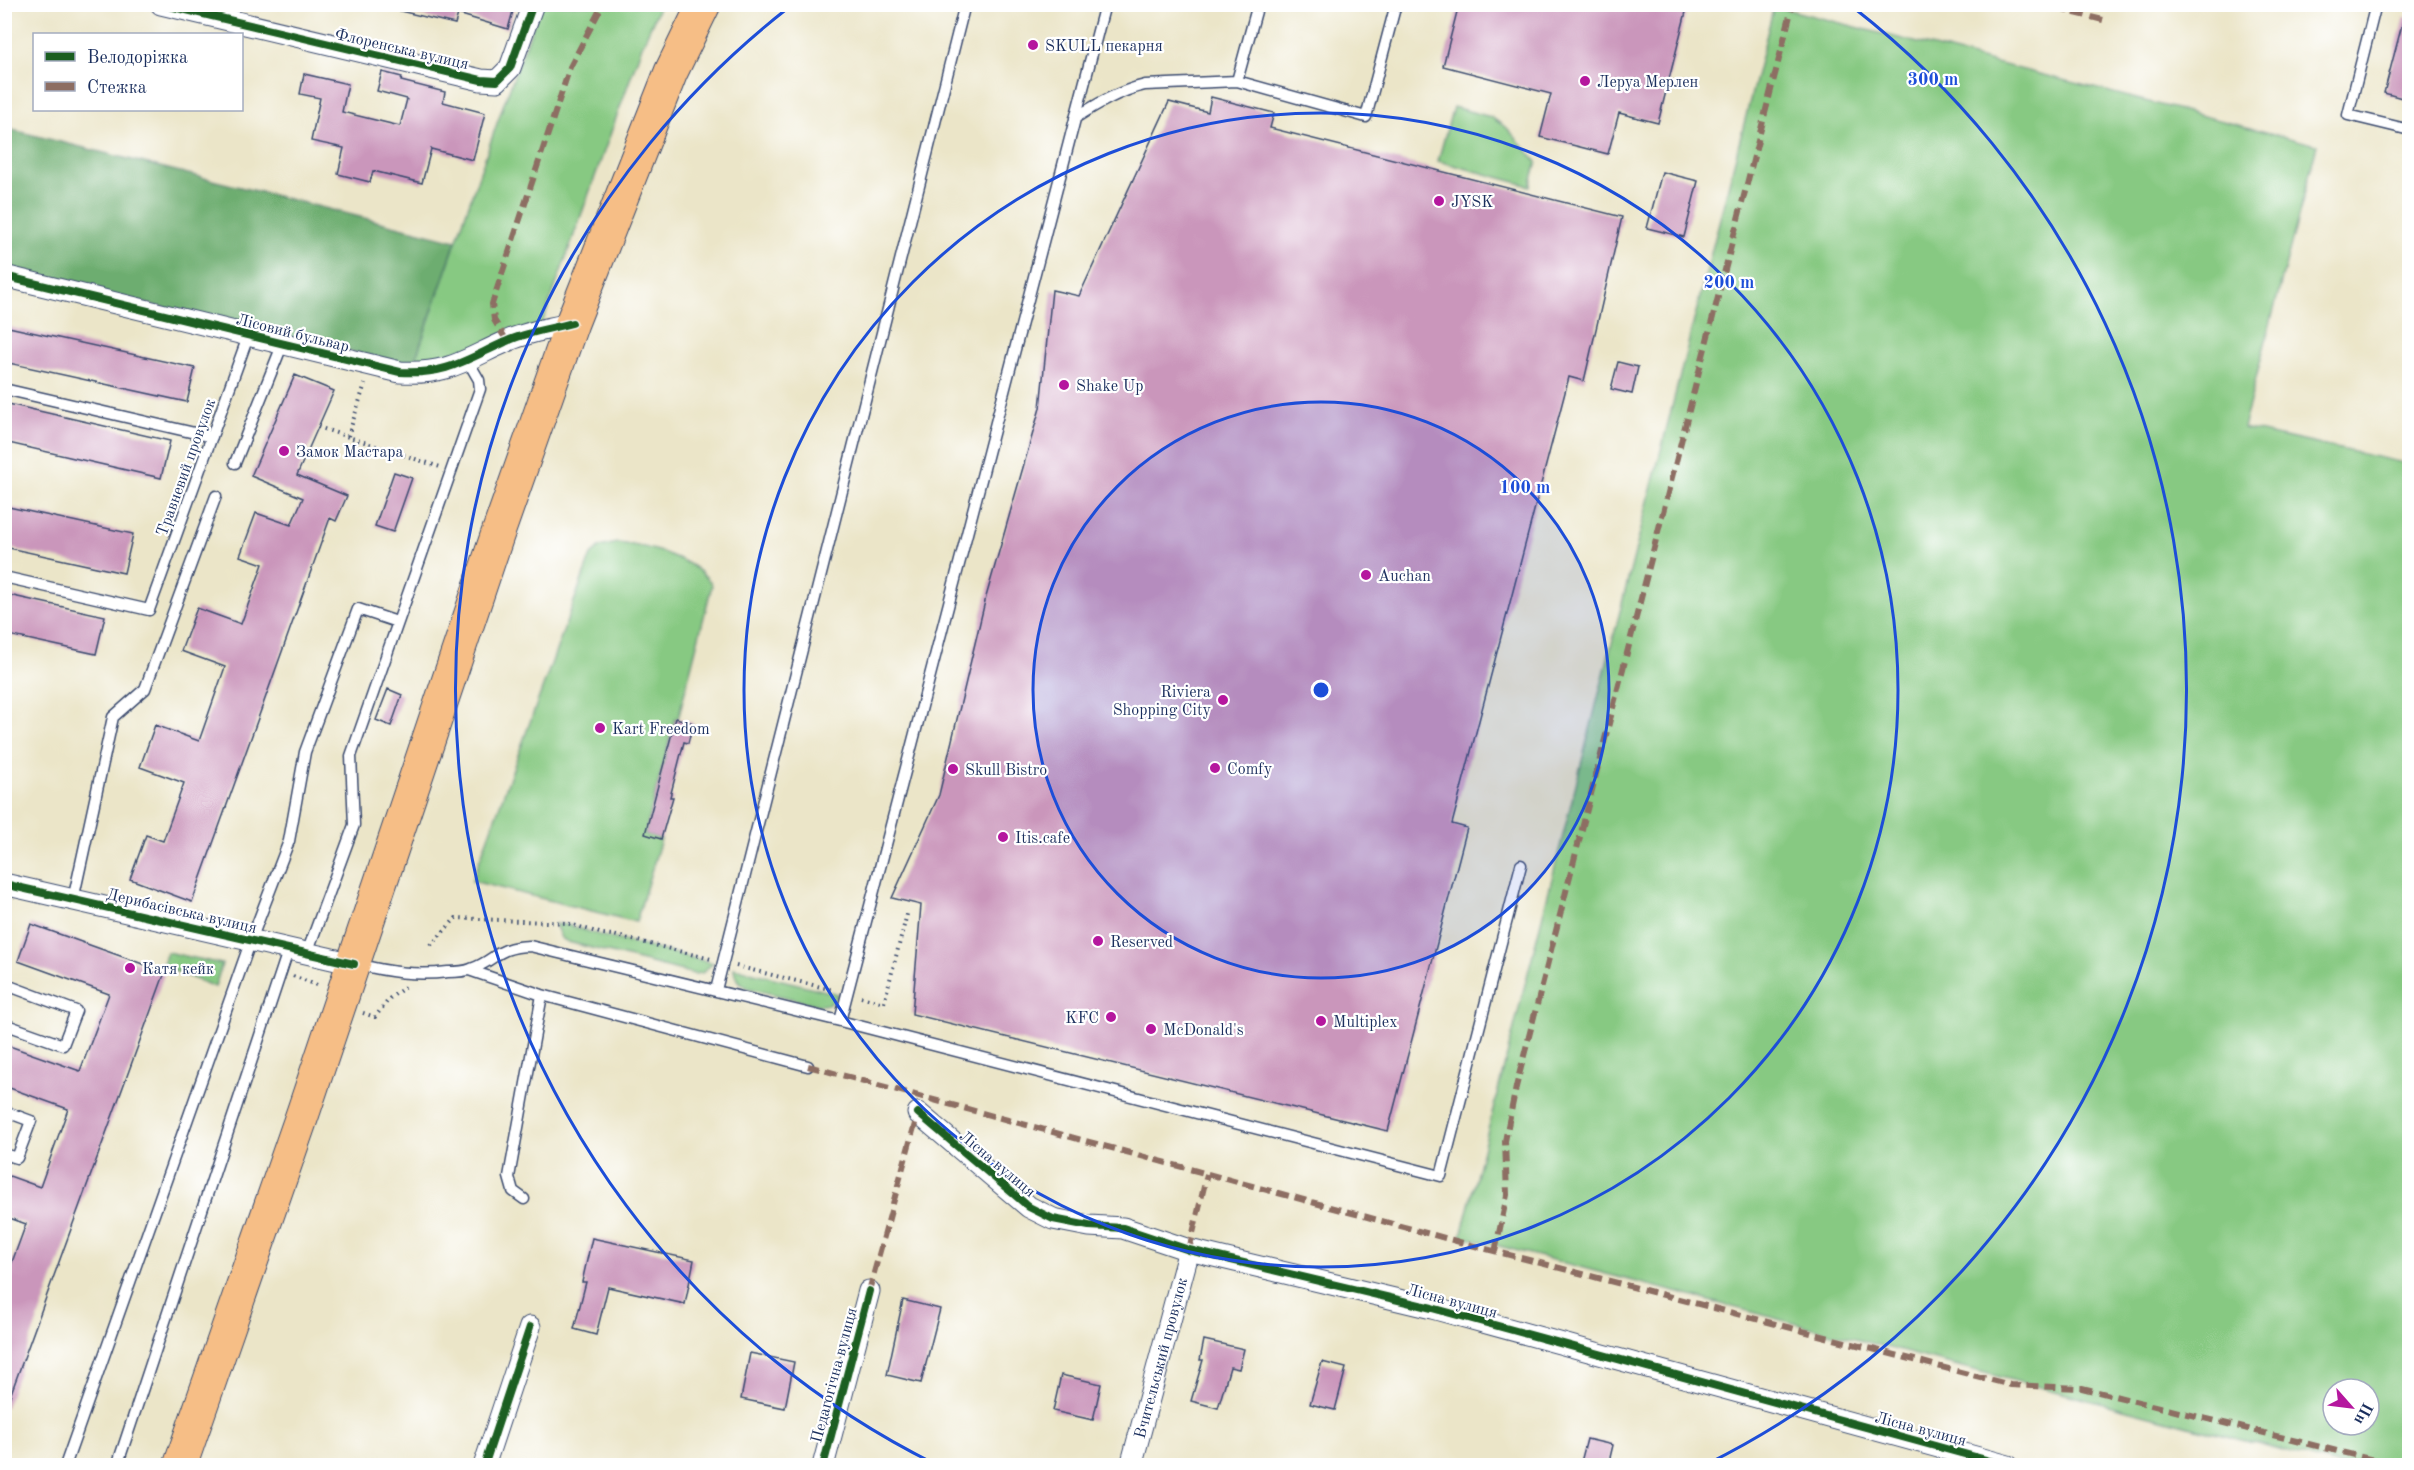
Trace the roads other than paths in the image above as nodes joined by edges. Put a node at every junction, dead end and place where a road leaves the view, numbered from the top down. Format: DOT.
graph roads {
  1 [pos="161,4"];
  2 [pos="533,4"];
  3 [pos="704,4"];
  4 [pos="1105,4"];
  5 [pos="1258,4"];
  6 [pos="1396,4"];
  7 [pos="2376,4"];
  8 [pos="965,6"];
  9 [pos="1237,81"];
  10 [pos="1074,118"];
  11 [pos="2409,130"];
  12 [pos="4,276"];
  13 [pos="572,324"];
  14 [pos="249,334"];
  15 [pos="283,343"];
  16 [pos="468,361"];
  17 [pos="4,389"];
  18 [pos="212,438"];
  19 [pos="235,464"];
  20 [pos="216,496"];
  21 [pos="4,577"];
  22 [pos="397,622"];
  23 [pos="1521,865"];
  24 [pos="4,884"];
  25 [pos="73,900"];
  26 [pos="251,940"];
  27 [pos="298,950"];
  28 [pos="354,963"];
  29 [pos="470,970"];
  30 [pos="4,984"];
  31 [pos="716,990"];
  32 [pos="542,995"];
  33 [pos="840,1022"];
  34 [pos="4,1024"];
  35 [pos="808,1066"];
  36 [pos="4,1112"];
  37 [pos="918,1113"];
  38 [pos="4,1154"];
  39 [pos="524,1199"];
  40 [pos="1189,1250"];
  41 [pos="869,1291"];
  42 [pos="530,1327"];
  43 [pos="65,1466"];
  44 [pos="117,1466"];
  45 [pos="180,1466"];
  46 [pos="484,1466"];
  47 [pos="824,1466"];
  48 [pos="1131,1466"];
  49 [pos="2008,1466"];
  1 -- 2 [label="street, Флоренська вулиця"];
  3 -- 13 [label="highway"];
  4 -- 10 [label="lane"];
  5 -- 9 [label="lane"];
  6 -- 9 [label="lane"];
  7 -- 11 [label="lane"];
  8 -- 31 [label="lane"];
  9 -- 10 [label="lane"];
  10 -- 33 [label="lane"];
  12 -- 14 [label="street, Лісовий бульвар"];
  13 -- 16 [label="street, Лісовий бульвар"];
  13 -- 28 [label="highway"];
  14 -- 15 [label="street, Лісовий бульвар"];
  14 -- 18 [label="lane, Травневий провулок"];
  15 -- 16 [label="street, Лісовий бульвар"];
  15 -- 19 [label="lane"];
  16 -- 22 [label="lane"];
  17 -- 18 [label="lane"];
  18 -- 21 [label="lane, Травневий провулок"];
  20 -- 25 [label="lane"];
  22 -- 26 [label="lane"];
  22 -- 27 [label="lane"];
  23 -- 33 [label="lane"];
  24 -- 25 [label="street, Дерибасівська вулиця"];
  25 -- 26 [label="street, Дерибасівська вулиця"];
  26 -- 27 [label="street, Дерибасівська вулиця"];
  26 -- 43 [label="lane"];
  27 -- 28 [label="street, Дерибасівська вулиця"];
  27 -- 44 [label="lane"];
  28 -- 29 [label="lane"];
  28 -- 45 [label="highway"];
  29 -- 31 [label="lane"];
  29 -- 32 [label="lane"];
  30 -- 34 [label="lane"];
  31 -- 33 [label="lane"];
  32 -- 35 [label="lane"];
  32 -- 39 [label="lane"];
  36 -- 38 [label="lane"];
  37 -- 40 [label="street, Лісна вулиця"];
  40 -- 48 [label="street, Вчительський провулок"];
  40 -- 49 [label="street, Лісна вулиця"];
  41 -- 47 [label="street, Педагогічна вулиця"];
  42 -- 46 [label="street"];
}
